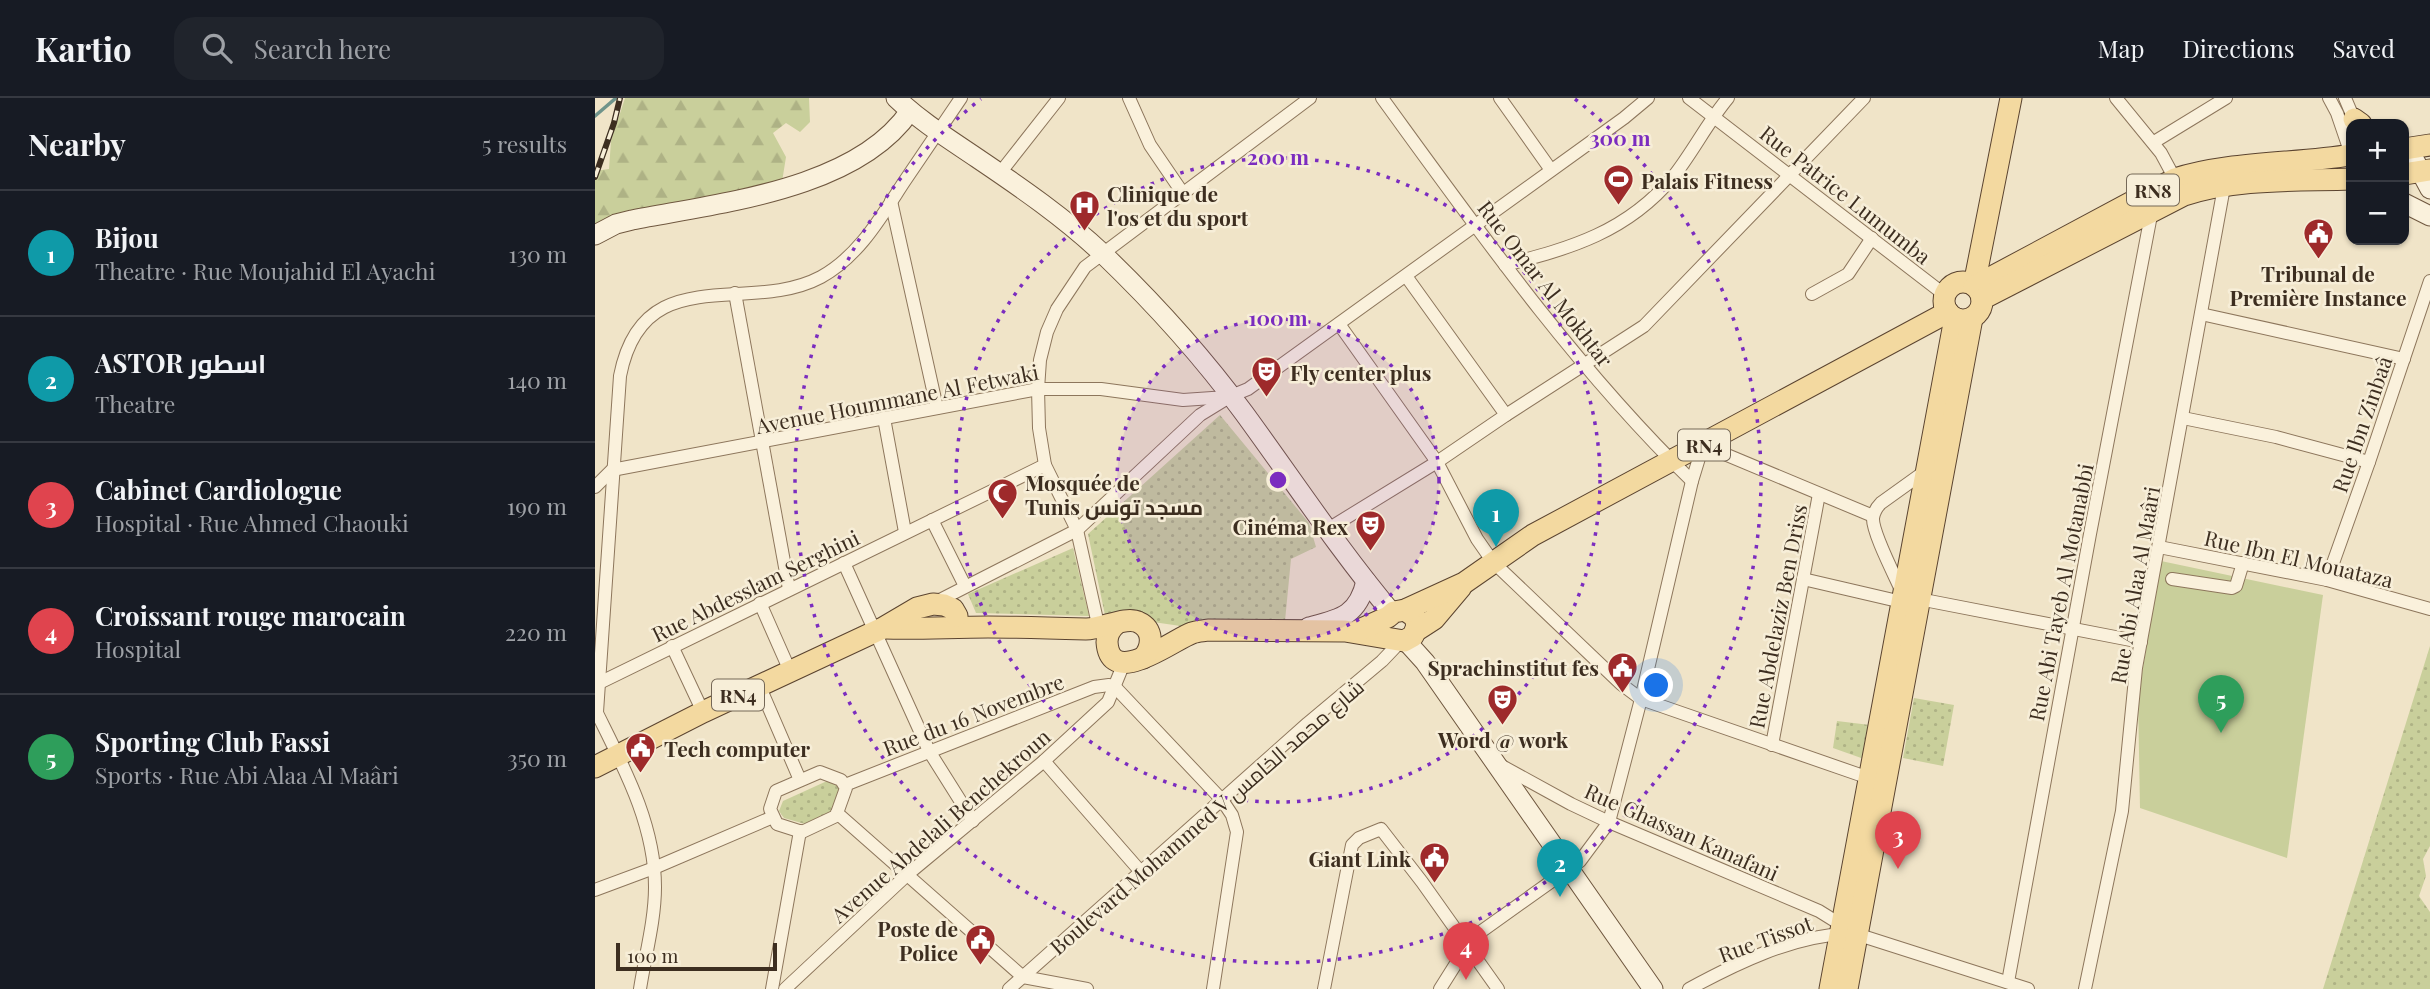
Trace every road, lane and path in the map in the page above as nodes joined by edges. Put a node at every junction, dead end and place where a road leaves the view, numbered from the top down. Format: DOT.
graph roads {
  1 [pos="961,98"];
  2 [pos="1059,98"];
  3 [pos="1129,98"];
  4 [pos="1310,98"];
  5 [pos="1382,98"];
  6 [pos="1500,98"];
  7 [pos="1648,98"];
  8 [pos="1689,98"];
  9 [pos="1728,98"];
  10 [pos="1864,98"];
  11 [pos="1999,98"];
  12 [pos="2011,98"];
  13 [pos="2116,98"];
  14 [pos="2226,98"];
  15 [pos="2329,98"];
  16 [pos="2345,98"];
  17 [pos="903,105"];
  18 [pos="1713,115"];
  19 [pos="2356,119"];
  20 [pos="938,131"];
  21 [pos="2346,140"];
  22 [pos="2154,142"];
  23 [pos="2430,145"];
  24 [pos="2409,148"];
  25 [pos="2409,154"];
  26 [pos="2346,156"];
  27 [pos="1551,170"];
  28 [pos="1000,173"];
  29 [pos="1790,175"];
  30 [pos="2421,176"];
  31 [pos="2175,179"];
  32 [pos="2346,179"];
  33 [pos="2224,187"];
  34 [pos="1182,192"];
  35 [pos="891,201"];
  36 [pos="2409,206"];
  37 [pos="2153,210"];
  38 [pos="2430,216"];
  39 [pos="1475,226"];
  40 [pos="595,236"];
  41 [pos="1873,238"];
  42 [pos="1102,253"];
  43 [pos="1505,265"];
  44 [pos="1406,276"];
  45 [pos="2430,281"];
  46 [pos="734,293"];
  47 [pos="1812,294"];
  48 [pos="1964,300"];
  49 [pos="2201,314"];
  50 [pos="1339,324"];
  51 [pos="2404,359"];
  52 [pos="1586,365"];
  53 [pos="1038,389"];
  54 [pos="1231,396"];
  55 [pos="937,408"];
  56 [pos="1506,415"];
  57 [pos="884,418"];
  58 [pos="2183,418"];
  59 [pos="761,443"];
  60 [pos="1703,445"];
  61 [pos="1437,462"];
  62 [pos="1673,462"];
  63 [pos="2369,462"];
  64 [pos="1045,465"];
  65 [pos="613,470"];
  66 [pos="1927,470"];
  67 [pos="1692,481"];
  68 [pos="595,486"];
  69 [pos="1819,494"];
  70 [pos="1873,516"];
  71 [pos="932,520"];
  72 [pos="1328,529"];
  73 [pos="1077,530"];
  74 [pos="905,532"];
  75 [pos="2159,547"];
  76 [pos="1493,562"];
  77 [pos="844,563"];
  78 [pos="2243,564"];
  79 [pos="1803,579"];
  80 [pos="2172,579"];
  81 [pos="2327,580"];
  82 [pos="1366,581"];
  83 [pos="1464,583"];
  84 [pos="965,586"];
  85 [pos="789,589"];
  86 [pos="1908,599"];
  87 [pos="759,603"];
  88 [pos="933,604"];
  89 [pos="2430,609"];
  90 [pos="1395,614"];
  91 [pos="953,619"];
  92 [pos="911,622"];
  93 [pos="1115,628"];
  94 [pos="2074,628"];
  95 [pos="879,630"];
  96 [pos="1299,630"];
  97 [pos="1357,631"];
  98 [pos="1191,633"];
  99 [pos="1406,637"];
  100 [pos="2141,642"];
  101 [pos="672,646"];
  102 [pos="1134,661"];
  103 [pos="790,671"];
  104 [pos="597,684"];
  105 [pos="759,685"];
  106 [pos="1115,687"];
  107 [pos="1641,699"];
  108 [pos="596,710"];
  109 [pos="703,712"];
  110 [pos="1772,745"];
  111 [pos="929,751"];
  112 [pos="617,755"];
  113 [pos="1044,761"];
  114 [pos="1494,762"];
  115 [pos="595,766"];
  116 [pos="1869,778"];
  117 [pos="800,780"];
  118 [pos="845,785"];
  119 [pos="1222,800"];
  120 [pos="838,814"];
  121 [pos="773,817"];
  122 [pos="973,821"];
  123 [pos="1609,822"];
  124 [pos="800,831"];
  125 [pos="654,868"];
  126 [pos="1569,869"];
  127 [pos="1141,872"];
  128 [pos="908,874"];
  129 [pos="595,890"];
  130 [pos="1846,931"];
  131 [pos="1468,947"];
  132 [pos="1023,977"];
  133 [pos="2008,982"];
  134 [pos="639,989"];
  135 [pos="772,989"];
  136 [pos="785,989"];
  137 [pos="1009,989"];
  138 [pos="1087,989"];
  139 [pos="1213,989"];
  140 [pos="1324,989"];
  141 [pos="1440,989"];
  142 [pos="1498,989"];
  143 [pos="1653,989"];
  144 [pos="1689,989"];
  145 [pos="1830,989"];
  146 [pos="1847,989"];
  147 [pos="2028,989"];
  148 [pos="2085,989"];
  1 -- 20 [label="street"];
  2 -- 28 [label="street"];
  3 -- 34 [label="street"];
  4 -- 34 [label="street"];
  5 -- 39 [label="street, Rue Omar Al Mokhtar"];
  6 -- 27 [label="street"];
  7 -- 27 [label="street"];
  8 -- 18 [label="street, Rue Patrice Lumumba"];
  9 -- 18 [label="street"];
  10 -- 29 [label="street"];
  11 -- 48 [label="main road"];
  12 -- 48 [label="main road"];
  13 -- 22 [label="street"];
  14 -- 22 [label="street"];
  15 -- 21 [label="street"];
  16 -- 19 [label="street"];
  17 -- 20 [label="street"];
  17 -- 40 [label="street"];
  18 -- 29 [label="street, Rue Patrice Lumumba"];
  18 -- 43 [label="street"];
  20 -- 28 [label="street"];
  20 -- 35 [label="street"];
  22 -- 31 [label="street"];
  23 -- 24 [label="main road"];
  25 -- 30 [label="street"];
  26 -- 31 [label="main road, RN8"];
  27 -- 39 [label="street"];
  28 -- 42 [label="street"];
  29 -- 41 [label="street, Rue Patrice Lumumba"];
  29 -- 52 [label="street"];
  31 -- 48 [label="main road, RN8"];
  32 -- 33 [label="main road, RN8"];
  33 -- 37 [label="main road, RN8"];
  33 -- 49 [label="street, Rue Abi Alaa Al Maâri"];
  34 -- 42 [label="street"];
  35 -- 46 [label="street"];
  35 -- 55 [label="street"];
  36 -- 38 [label="street"];
  37 -- 48 [label="main road, RN8"];
  37 -- 94 [label="street, Rue Abi Tayeb Al Motanabbi"];
  39 -- 43 [label="street, Rue Omar Al Mokhtar"];
  39 -- 44 [label="street"];
  41 -- 47 [label="street"];
  41 -- 48 [label="street, Rue Patrice Lumumba"];
  42 -- 53 [label="street"];
  42 -- 54 [label="street"];
  43 -- 52 [label="street, Rue Omar Al Mokhtar"];
  44 -- 50 [label="street"];
  44 -- 56 [label="street"];
  45 -- 51 [label="street, Rue Ibn Zinbaâ"];
  46 -- 59 [label="street"];
  46 -- 65 [label="street"];
  48 -- 60 [label="main road, Boulevard Mohammed V شارع محمد الخامس / RN4"];
  48 -- 66 [label="main road"];
  48 -- 86 [label="main road"];
  49 -- 51 [label="street"];
  49 -- 58 [label="street, Rue Abi Alaa Al Maâri"];
  50 -- 54 [label="street"];
  50 -- 61 [label="street"];
  51 -- 63 [label="street, Rue Ibn Zinbaâ"];
  52 -- 56 [label="street"];
  52 -- 62 [label="street, Rue Omar Al Mokhtar"];
  53 -- 54 [label="street, Avenue Hoummane Al Fetwaki"];
  53 -- 55 [label="street, Avenue Hoummane Al Fetwaki"];
  53 -- 64 [label="street"];
  54 -- 72 [label="street"];
  54 -- 73 [label="street"];
  55 -- 57 [label="street, Avenue Hoummane Al Fetwaki"];
  56 -- 61 [label="street"];
  57 -- 59 [label="street, Avenue Hoummane Al Fetwaki"];
  57 -- 74 [label="street"];
  58 -- 63 [label="street"];
  58 -- 75 [label="street, Rue Abi Alaa Al Maâri"];
  59 -- 65 [label="street, Avenue Hoummane Al Fetwaki"];
  59 -- 85 [label="street"];
  60 -- 62 [label="main road, Boulevard Mohammed V شارع محمد الخامس / RN4"];
  60 -- 67 [label="street"];
  60 -- 69 [label="street"];
  61 -- 72 [label="street"];
  61 -- 76 [label="street"];
  62 -- 67 [label="street, Rue Omar Al Mokhtar"];
  62 -- 76 [label="main road, Boulevard Mohammed V شارع محمد الخامس / RN4"];
  63 -- 81 [label="street, Rue Ibn Zinbaâ"];
  64 -- 71 [label="street, Rue Abdesslam Serghini"];
  64 -- 73 [label="street"];
  65 -- 68 [label="street"];
  65 -- 104 [label="street"];
  66 -- 70 [label="street"];
  66 -- 86 [label="main road"];
  67 -- 107 [label="street"];
  69 -- 70 [label="street"];
  69 -- 79 [label="street, Rue Abdelaziz Ben Driss"];
  70 -- 86 [label="street"];
  71 -- 74 [label="street, Rue Abdesslam Serghini"];
  71 -- 84 [label="street"];
  72 -- 82 [label="street"];
  73 -- 84 [label="street"];
  73 -- 93 [label="street"];
  74 -- 77 [label="street, Rue Abdesslam Serghini"];
  75 -- 78 [label="street, Rue Ibn El Mouataza"];
  75 -- 100 [label="street, Rue Abi Alaa Al Maâri"];
  76 -- 83 [label="main road, Boulevard Mohammed V شارع محمد الخامس / RN4"];
  76 -- 107 [label="street"];
  77 -- 85 [label="street, Rue Abdesslam Serghini"];
  77 -- 95 [label="street"];
  78 -- 80 [label="street"];
  78 -- 81 [label="street, Rue Ibn El Mouataza"];
  79 -- 86 [label="street"];
  79 -- 110 [label="street, Rue Abdelaziz Ben Driss"];
  81 -- 89 [label="street, Rue Ibn El Mouataza"];
  82 -- 90 [label="street"];
  82 -- 96 [label="street"];
  83 -- 90 [label="main road, Boulevard Mohammed V شارع محمد الخامس / RN4"];
  83 -- 99 [label="main road, Boulevard Mohammed V شارع محمد الخامس / RN4"];
  84 -- 88 [label="street"];
  84 -- 91 [label="street"];
  85 -- 87 [label="street, Rue Abdesslam Serghini"];
  86 -- 94 [label="street"];
  86 -- 116 [label="main road"];
  86 -- 130 [label="main road"];
  87 -- 101 [label="street, Rue Abdesslam Serghini"];
  87 -- 103 [label="street"];
  88 -- 91 [label="main road, RN4"];
  88 -- 92 [label="main road, RN4"];
  90 -- 97 [label="main road, RN4"];
  90 -- 99 [label="main road"];
  90 -- 99 [label="main road"];
  91 -- 92 [label="main road, RN4"];
  91 -- 93 [label="main road, RN4"];
  92 -- 95 [label="main road, RN4"];
  93 -- 98 [label="main road, RN4"];
  93 -- 102 [label="main road"];
  93 -- 102 [label="main road"];
  94 -- 100 [label="street"];
  94 -- 133 [label="street, Rue Abi Tayeb Al Motanabbi"];
  95 -- 103 [label="main road, RN4"];
  95 -- 111 [label="street"];
  96 -- 97 [label="main road, RN4"];
  96 -- 98 [label="main road, RN4"];
  97 -- 99 [label="main road, RN4"];
  98 -- 102 [label="main road, RN4"];
  99 -- 114 [label="street"];
  99 -- 119 [label="street, Boulevard Mohammed V شارع محمد الخامس"];
  100 -- 148 [label="street, Rue Abi Alaa Al Maâri"];
  101 -- 104 [label="street, Rue Abdesslam Serghini"];
  101 -- 109 [label="street"];
  102 -- 106 [label="street, Avenue Abdelali Benchekroun"];
  103 -- 105 [label="main road, RN4"];
  104 -- 108 [label="street"];
  105 -- 109 [label="main road, RN4"];
  105 -- 117 [label="street"];
  106 -- 111 [label="street, Rue du 16 Novembre"];
  106 -- 113 [label="street, Avenue Abdelali Benchekroun"];
  106 -- 119 [label="street"];
  107 -- 110 [label="street"];
  107 -- 123 [label="street"];
  108 -- 112 [label="street"];
  109 -- 112 [label="main road, RN4"];
  110 -- 116 [label="street"];
  111 -- 118 [label="street, Rue du 16 Novembre"];
  111 -- 122 [label="street"];
  112 -- 115 [label="main road, RN4"];
  112 -- 125 [label="street"];
  113 -- 122 [label="street, Avenue Abdelali Benchekroun"];
  113 -- 127 [label="street"];
  114 -- 123 [label="street, Rue Ghassan Kanafani"];
  114 -- 126 [label="street"];
  116 -- 130 [label="main road"];
  117 -- 118 [label="street"];
  117 -- 121 [label="street"];
  118 -- 120 [label="street"];
  119 -- 127 [label="street, Boulevard Mohammed V شارع محمد الخامس"];
  119 -- 139 [label="street"];
  120 -- 124 [label="street"];
  120 -- 128 [label="street"];
  121 -- 124 [label="street"];
  121 -- 125 [label="street"];
  122 -- 128 [label="street, Avenue Abdelali Benchekroun"];
  123 -- 126 [label="street"];
  123 -- 130 [label="street, Rue Ghassan Kanafani"];
  124 -- 135 [label="street"];
  125 -- 129 [label="street"];
  125 -- 134 [label="street"];
  126 -- 131 [label="street"];
  126 -- 143 [label="street"];
  127 -- 132 [label="street, Boulevard Mohammed V شارع محمد الخامس"];
  128 -- 132 [label="street"];
  128 -- 136 [label="street, Avenue Abdelali Benchekroun"];
  130 -- 133 [label="street, Rue Ghassan Kanafani"];
  130 -- 144 [label="street, Rue Tissot"];
  130 -- 145 [label="main road"];
  130 -- 146 [label="main road"];
  131 -- 140 [label="street"];
  131 -- 141 [label="street"];
  131 -- 142 [label="street"];
  132 -- 137 [label="street, Boulevard Mohammed V شارع محمد الخامس"];
  132 -- 138 [label="street"];
  133 -- 147 [label="street, Rue Ghassan Kanafani"];
}
